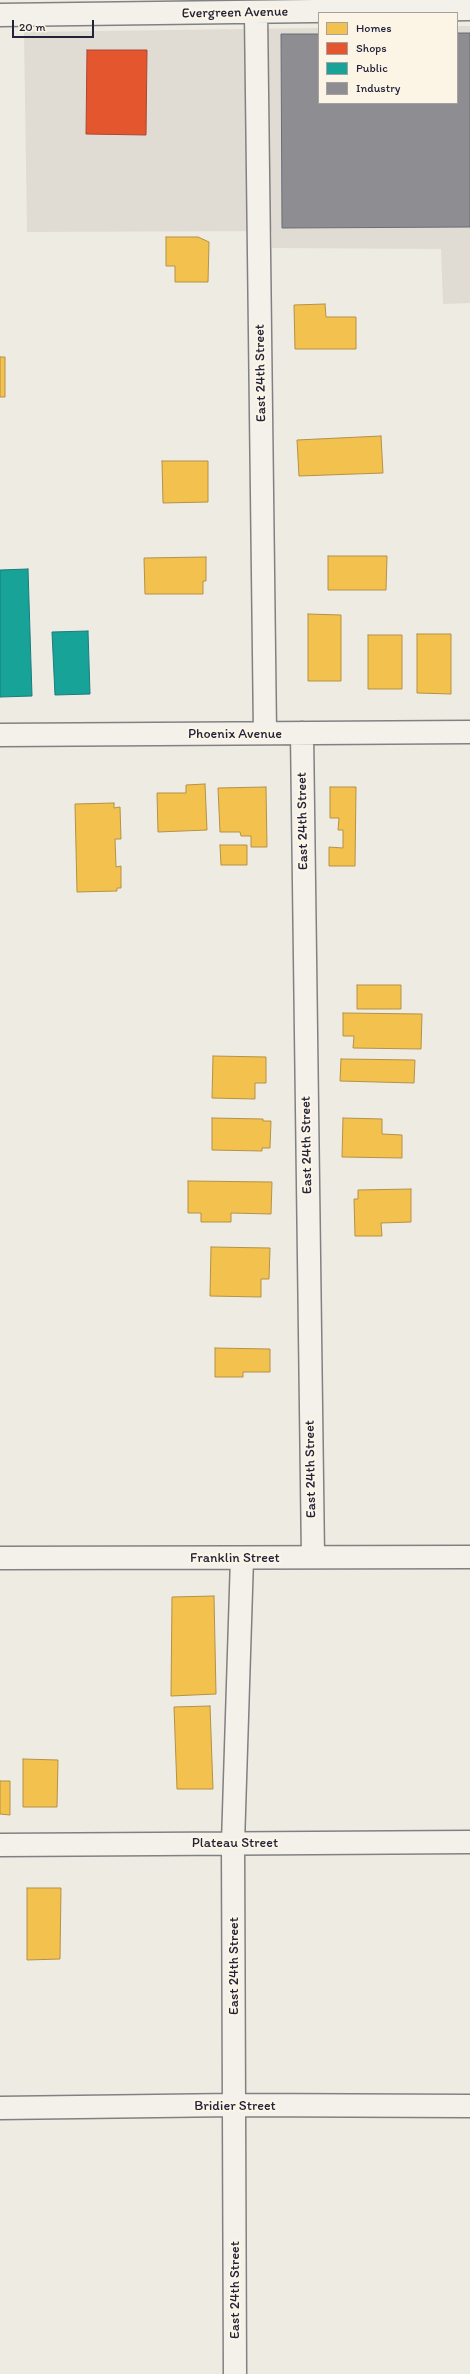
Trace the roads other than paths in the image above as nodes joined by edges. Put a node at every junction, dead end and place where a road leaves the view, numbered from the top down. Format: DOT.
graph roads {
  1 [pos="470,9"];
  2 [pos="256,13"];
  3 [pos="0,15"];
  4 [pos="470,732"];
  5 [pos="302,733"];
  6 [pos="265,734"];
  7 [pos="0,735"];
  8 [pos="312,1557"];
  9 [pos="470,1557"];
  10 [pos="0,1558"];
  11 [pos="242,1558"];
  12 [pos="470,1842"];
  13 [pos="233,1843"];
  14 [pos="0,1845"];
  15 [pos="234,2105"];
  16 [pos="470,2106"];
  17 [pos="0,2108"];
  18 [pos="235,2374"];
  1 -- 2 [label="street, Evergreen Avenue"];
  2 -- 3 [label="street, Evergreen Avenue"];
  2 -- 6 [label="street, East 24th Street"];
  4 -- 5 [label="street, Phoenix Avenue"];
  5 -- 6 [label="street, Phoenix Avenue"];
  5 -- 8 [label="street, East 24th Street"];
  6 -- 7 [label="street, Phoenix Avenue"];
  8 -- 9 [label="street, Franklin Street"];
  8 -- 11 [label="street, Franklin Street"];
  10 -- 11 [label="street, Franklin Street"];
  11 -- 13 [label="street, East 24th Street"];
  12 -- 13 [label="street, Plateau Street"];
  13 -- 14 [label="street, Plateau Street"];
  13 -- 15 [label="street, East 24th Street"];
  15 -- 16 [label="street, Bridier Street"];
  15 -- 17 [label="street, Bridier Street"];
  15 -- 18 [label="street, East 24th Street"];
}
